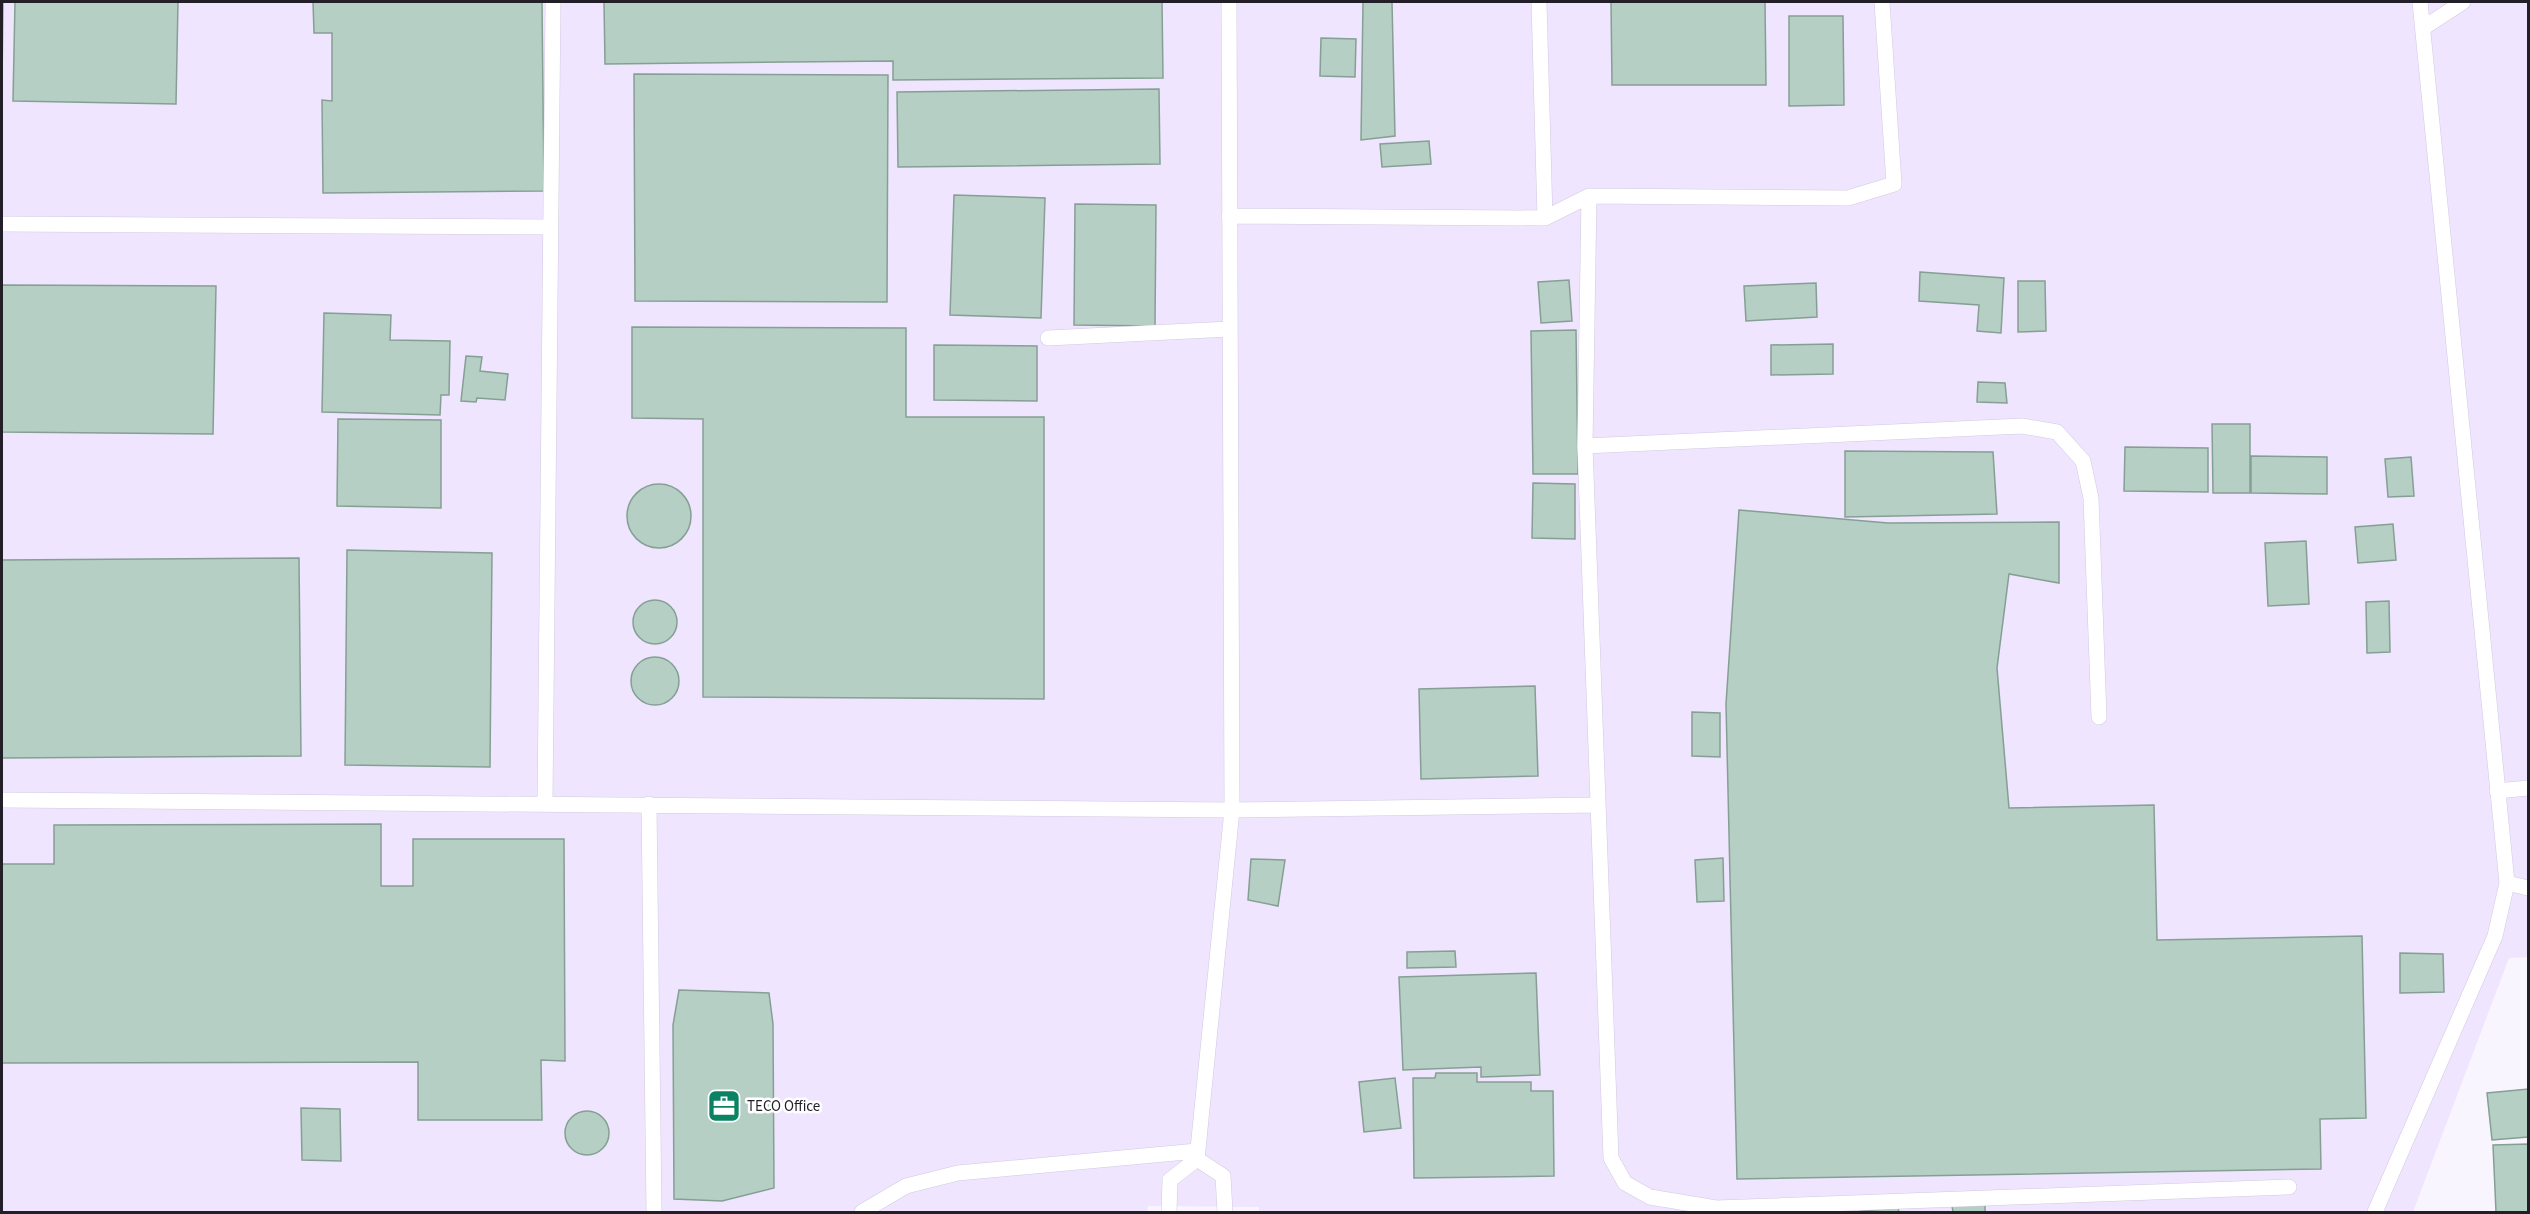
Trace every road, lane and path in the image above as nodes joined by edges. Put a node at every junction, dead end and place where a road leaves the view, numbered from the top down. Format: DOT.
graph roads {
  1 [pos="553,2"];
  2 [pos="1228,2"];
  3 [pos="1539,2"];
  4 [pos="1882,2"];
  5 [pos="2420,2"];
  6 [pos="2463,2"];
  7 [pos="2423,28"];
  8 [pos="1589,196"];
  9 [pos="1229,216"];
  10 [pos="1545,218"];
  11 [pos="2,224"];
  12 [pos="550,227"];
  13 [pos="1230,329"];
  14 [pos="1048,338"];
  15 [pos="1585,446"];
  16 [pos="2100,717"];
  17 [pos="2529,788"];
  18 [pos="2497,791"];
  19 [pos="2,800"];
  20 [pos="545,803"];
  21 [pos="649,804"];
  22 [pos="1598,805"];
  23 [pos="1232,810"];
  24 [pos="2507,883"];
  25 [pos="2529,888"];
  26 [pos="1197,1155"];
  27 [pos="2289,1187"];
  28 [pos="654,1212"];
  29 [pos="862,1212"];
  30 [pos="1169,1212"];
  31 [pos="1226,1212"];
  32 [pos="2375,1212"];
  1 -- 12 [label="lane"];
  2 -- 9 [label="lane"];
  3 -- 10 [label="lane"];
  4 -- 8 [label="lane"];
  5 -- 7 [label="lane"];
  6 -- 7 [label="lane"];
  7 -- 18 [label="lane"];
  8 -- 10 [label="lane"];
  8 -- 15 [label="lane"];
  9 -- 10 [label="lane"];
  9 -- 13 [label="lane"];
  11 -- 12 [label="lane"];
  12 -- 20 [label="lane"];
  13 -- 14 [label="lane"];
  13 -- 23 [label="lane"];
  15 -- 16 [label="lane"];
  15 -- 22 [label="lane"];
  17 -- 18 [label="lane"];
  18 -- 24 [label="lane"];
  19 -- 20 [label="lane"];
  20 -- 21 [label="lane"];
  21 -- 23 [label="lane"];
  21 -- 28 [label="lane"];
  22 -- 23 [label="lane"];
  22 -- 27 [label="lane"];
  23 -- 26 [label="lane"];
  24 -- 25 [label="lane"];
  24 -- 32 [label="lane"];
  26 -- 29 [label="lane"];
  26 -- 30 [label="lane"];
  26 -- 31 [label="lane"];
}
